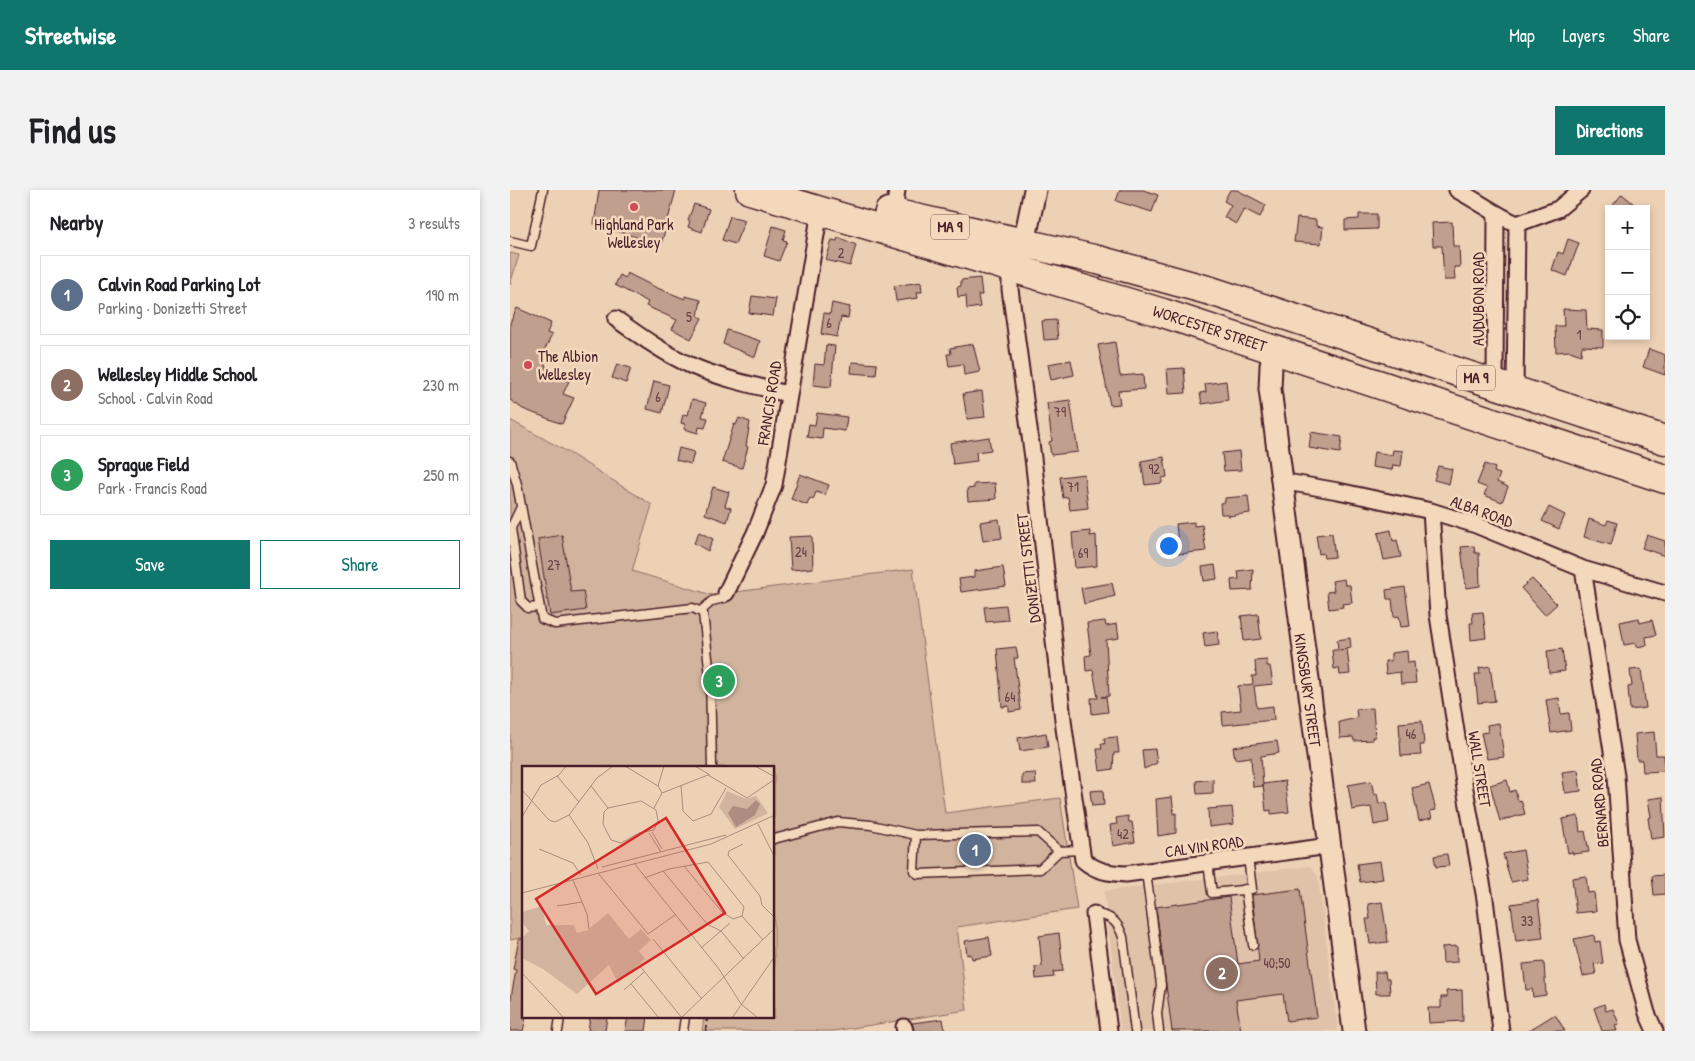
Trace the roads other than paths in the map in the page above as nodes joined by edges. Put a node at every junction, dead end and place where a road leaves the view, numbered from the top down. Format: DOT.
graph roads {
  1 [pos="543,190"];
  2 [pos="750,190"];
  3 [pos="1035,190"];
  4 [pos="1457,190"];
  5 [pos="1581,190"];
  6 [pos="817,200"];
  7 [pos="896,202"];
  8 [pos="1496,214"];
  9 [pos="1517,224"];
  10 [pos="510,241"];
  11 [pos="1024,243"];
  12 [pos="1088,257"];
  13 [pos="1010,267"];
  14 [pos="1077,286"];
  15 [pos="616,319"];
  16 [pos="1274,349"];
  17 [pos="1505,388"];
  18 [pos="788,394"];
  19 [pos="1615,424"];
  20 [pos="1665,440"];
  21 [pos="1595,456"];
  22 [pos="510,460"];
  23 [pos="1665,479"];
  24 [pos="1281,482"];
  25 [pos="521,507"];
  26 [pos="1431,511"];
  27 [pos="1583,569"];
  28 [pos="726,593"];
  29 [pos="1665,593"];
  30 [pos="538,607"];
  31 [pos="701,611"];
  32 [pos="712,766"];
  33 [pos="916,835"];
  34 [pos="775,839"];
  35 [pos="1330,846"];
  36 [pos="1059,851"];
  37 [pos="1083,856"];
  38 [pos="1248,857"];
  39 [pos="1208,863"];
  40 [pos="1146,872"];
  41 [pos="1245,890"];
  42 [pos="1094,914"];
  43 [pos="1253,945"];
  44 [pos="560,1018"];
  45 [pos="685,1018"];
  46 [pos="558,1031"];
  47 [pos="683,1031"];
  48 [pos="1109,1031"];
  49 [pos="1135,1031"];
  50 [pos="1159,1031"];
  51 [pos="1354,1031"];
  52 [pos="1501,1031"];
  53 [pos="1655,1031"];
  1 -- 10 [label="lane"];
  2 -- 6 [label="highway, WORCESTER STREET / MA 9"];
  3 -- 11 [label="main road"];
  4 -- 8 [label="street"];
  5 -- 9 [label="street"];
  6 -- 7 [label="highway, WORCESTER STREET / MA 9"];
  6 -- 13 [label="highway, WORCESTER STREET / MA 9"];
  6 -- 18 [label="street, FRANCIS ROAD"];
  7 -- 11 [label="highway, WORCESTER STREET / MA 9"];
  8 -- 9 [label="street"];
  8 -- 17 [label="street, AUDUBON ROAD"];
  9 -- 17 [label="street"];
  11 -- 12 [label="highway, WORCESTER STREET / MA 9"];
  12 -- 14 [label="highway"];
  12 -- 17 [label="highway, WORCESTER STREET / MA 9"];
  13 -- 14 [label="highway, WORCESTER STREET / MA 9"];
  13 -- 37 [label="street, DONIZETTI STREET"];
  14 -- 16 [label="highway, WORCESTER STREET / MA 9"];
  15 -- 18 [label="street"];
  16 -- 21 [label="highway, WORCESTER STREET / MA 9"];
  16 -- 24 [label="main road, KINGSBURY STREET"];
  17 -- 19 [label="highway, WORCESTER STREET / MA 9"];
  18 -- 28 [label="street, FRANCIS ROAD"];
  19 -- 20 [label="highway, WORCESTER STREET / MA 9"];
  19 -- 21 [label="highway"];
  21 -- 23 [label="highway, WORCESTER STREET / MA 9"];
  22 -- 25 [label="lane"];
  24 -- 26 [label="street, ALBA ROAD"];
  24 -- 35 [label="main road, KINGSBURY STREET"];
  25 -- 30 [label="lane"];
  25 -- 30 [label="lane"];
  26 -- 27 [label="street, ALBA ROAD"];
  26 -- 52 [label="street, WALL STREET"];
  27 -- 29 [label="street, ALBA ROAD"];
  27 -- 53 [label="street, BERNARD ROAD"];
  28 -- 31 [label="lane"];
  30 -- 31 [label="lane"];
  31 -- 32 [label="lane"];
  33 -- 34 [label="lane"];
  33 -- 36 [label="lane"];
  33 -- 36 [label="lane"];
  35 -- 38 [label="street, CALVIN ROAD"];
  35 -- 51 [label="main road, KINGSBURY STREET"];
  36 -- 37 [label="lane"];
  37 -- 40 [label="street, CALVIN ROAD"];
  38 -- 39 [label="street, CALVIN ROAD"];
  38 -- 41 [label="lane"];
  39 -- 40 [label="street, CALVIN ROAD"];
  39 -- 41 [label="lane"];
  40 -- 50 [label="lane"];
  41 -- 43 [label="lane"];
  42 -- 48 [label="street"];
  42 -- 49 [label="lane"];
  44 -- 46 [label="lane"];
  45 -- 47 [label="lane"];
}
